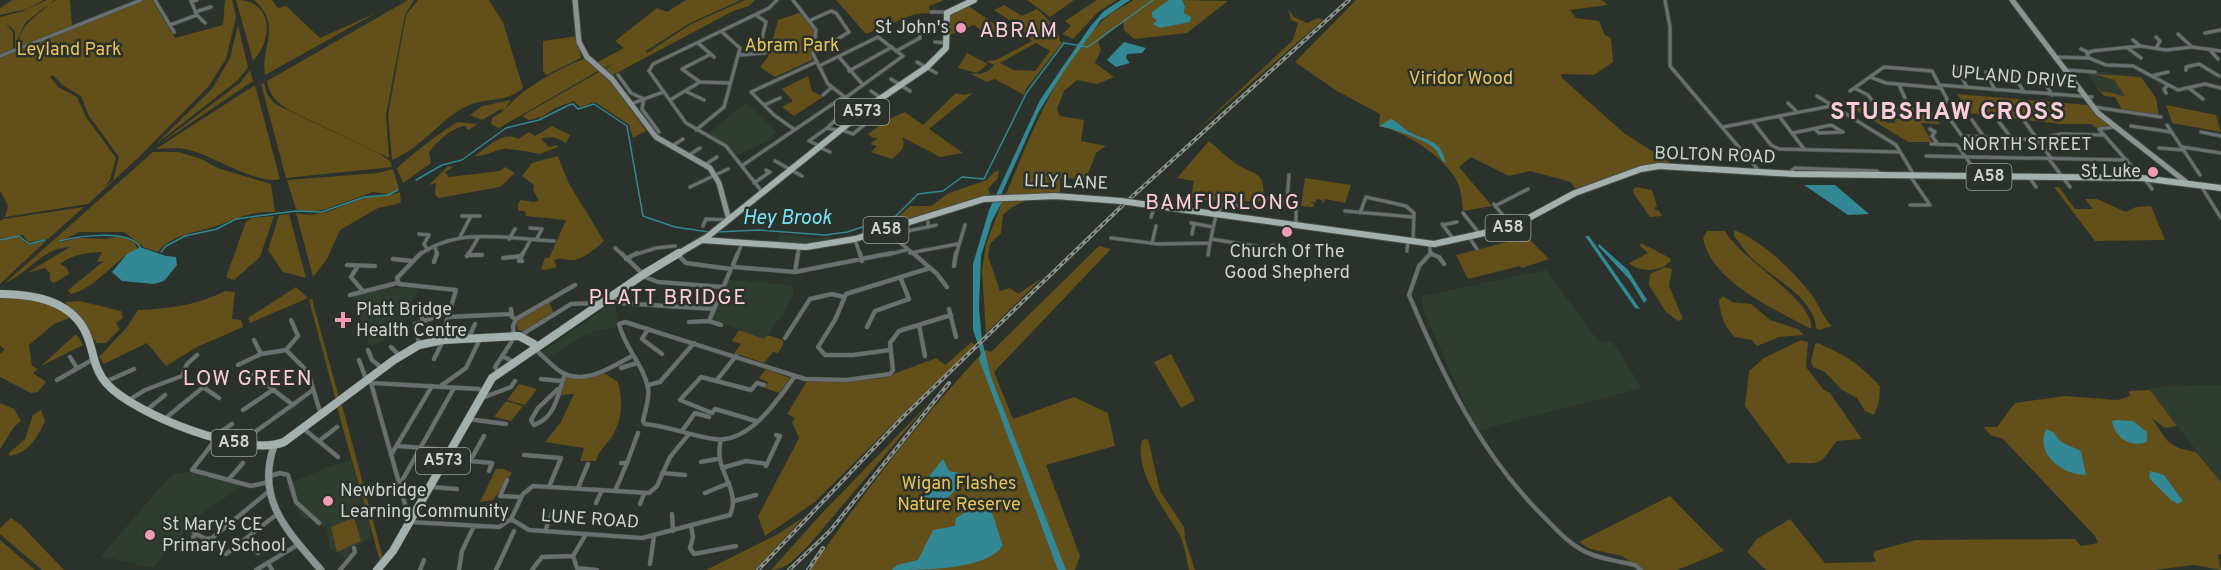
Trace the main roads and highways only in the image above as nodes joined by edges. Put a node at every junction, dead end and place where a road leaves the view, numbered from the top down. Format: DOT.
graph roads {
  1 [pos="575,0"];
  2 [pos="974,0"];
  3 [pos="2012,0"];
  4 [pos="2180,177"];
  5 [pos="2186,182"];
  6 [pos="2198,184"];
  7 [pos="2221,188"];
  8 [pos="729,220"];
  9 [pos="702,240"];
  10 [pos="1432,244"];
  11 [pos="0,294"];
  12 [pos="533,348"];
  13 [pos="274,446"];
  14 [pos="321,570"];
  15 [pos="377,570"];
  1 -- 8 [label="main road"];
  2 -- 8 [label="main road, A573"];
  3 -- 4 [label="main road"];
  4 -- 5 [label="main road"];
  4 -- 6 [label="main road"];
  5 -- 6 [label="main road, BOLTON ROAD / A58"];
  5 -- 10 [label="main road, BOLTON ROAD / A58"];
  6 -- 7 [label="main road, BOLTON ROAD / A58"];
  8 -- 9 [label="main road, A573"];
  9 -- 10 [label="main road, LILY LANE / A58, bridge"];
  9 -- 12 [label="main road"];
  11 -- 13 [label="main road, A58"];
  12 -- 13 [label="main road, A58"];
  12 -- 15 [label="main road, A573"];
  13 -- 14 [label="main road"];
}
